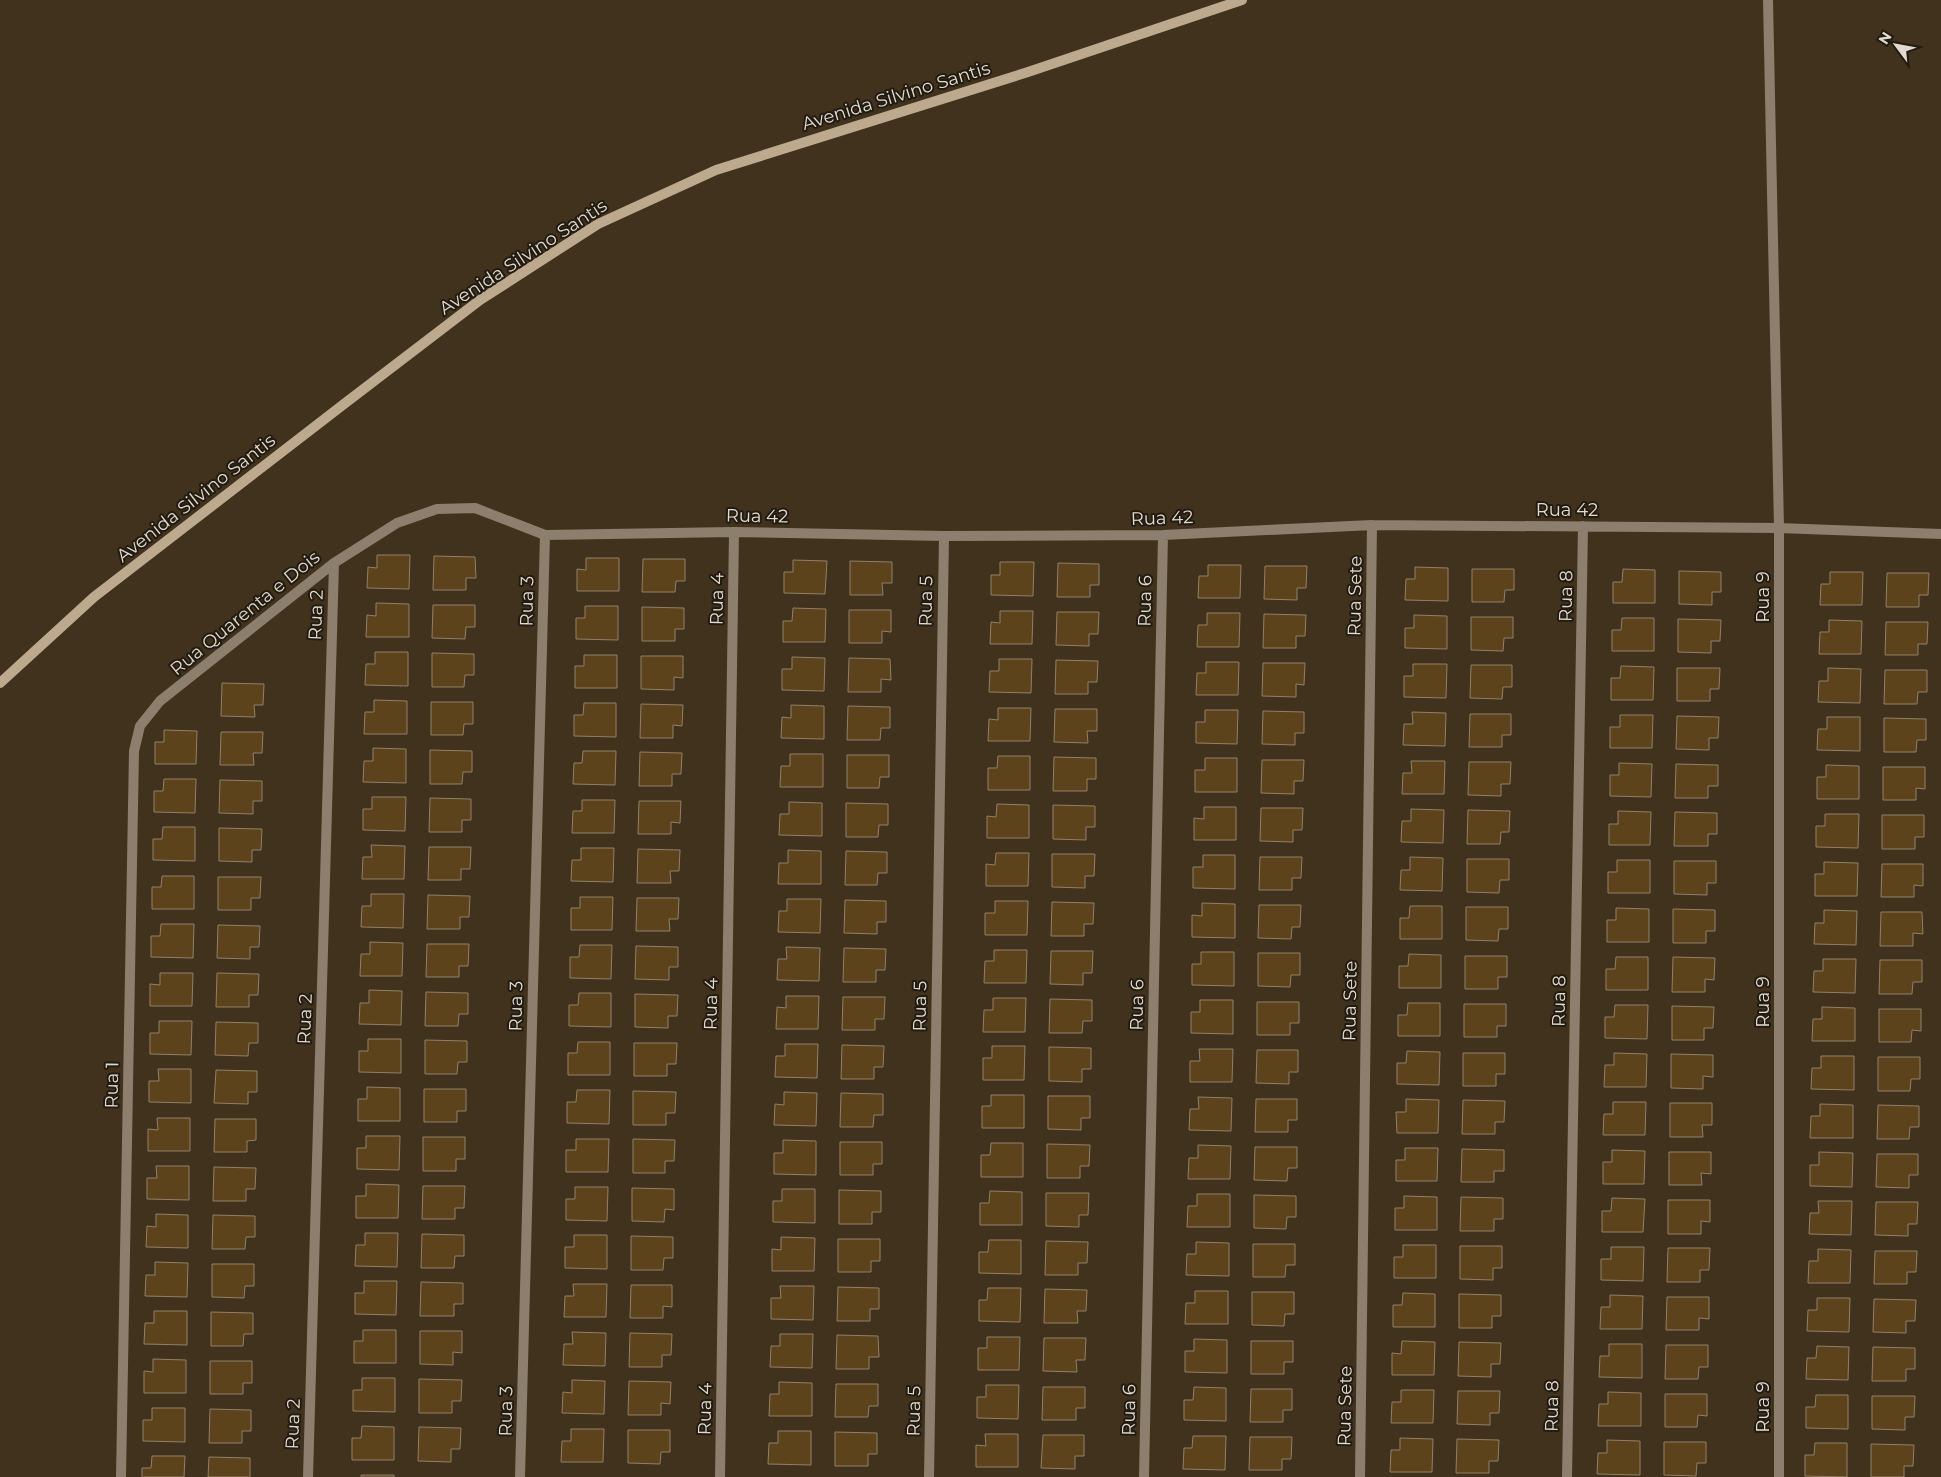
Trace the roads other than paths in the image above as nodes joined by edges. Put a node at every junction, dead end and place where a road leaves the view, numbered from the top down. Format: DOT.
graph roads {
  1 [pos="1242,0"];
  2 [pos="1768,0"];
  3 [pos="1372,525"];
  4 [pos="1583,526"];
  5 [pos="1779,528"];
  6 [pos="734,532"];
  7 [pos="1941,534"];
  8 [pos="545,535"];
  9 [pos="1163,535"];
  10 [pos="944,536"];
  11 [pos="334,563"];
  12 [pos="0,684"];
  13 [pos="160,701"];
  14 [pos="121,1477"];
  15 [pos="308,1477"];
  16 [pos="520,1477"];
  17 [pos="720,1477"];
  18 [pos="929,1477"];
  19 [pos="1144,1477"];
  20 [pos="1360,1477"];
  21 [pos="1567,1477"];
  22 [pos="1779,1477"];
  1 -- 12 [label="main road, Avenida Silvino Santis"];
  2 -- 5 [label="street, Rua 9"];
  3 -- 4 [label="street, Rua 42"];
  3 -- 9 [label="street, Rua 42"];
  3 -- 20 [label="street, Rua Sete"];
  4 -- 5 [label="street, Rua 42"];
  4 -- 21 [label="street, Rua 8"];
  5 -- 7 [label="street"];
  5 -- 22 [label="street, Rua 9"];
  6 -- 8 [label="street, Rua 42"];
  6 -- 10 [label="street, Rua 42"];
  6 -- 17 [label="street, Rua 4"];
  8 -- 11 [label="street, Rua Quarenta e Dois"];
  8 -- 16 [label="street, Rua 3"];
  9 -- 10 [label="street, Rua 42"];
  9 -- 19 [label="street, Rua 6"];
  10 -- 18 [label="street, Rua 5"];
  11 -- 13 [label="street, Rua Quarenta e Dois"];
  11 -- 15 [label="street, Rua 2"];
  13 -- 14 [label="street, Rua 1"];
}
